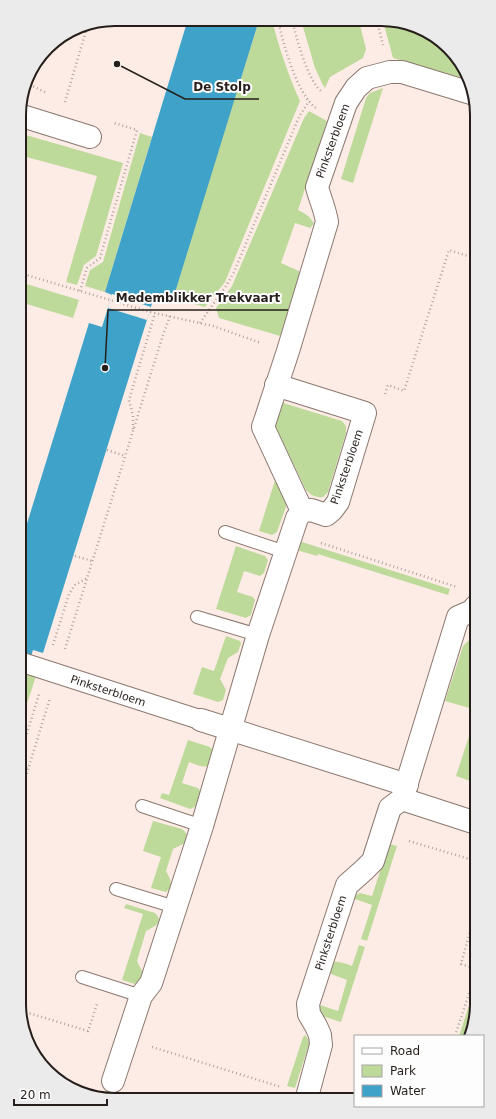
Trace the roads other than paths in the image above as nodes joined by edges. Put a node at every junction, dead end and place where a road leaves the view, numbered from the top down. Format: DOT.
graph roads {
  1 [pos="467,92"];
  2 [pos="26,117"];
  3 [pos="90,137"];
  4 [pos="276,385"];
  5 [pos="302,511"];
  6 [pos="225,532"];
  7 [pos="288,543"];
  8 [pos="470,612"];
  9 [pos="197,617"];
  10 [pos="258,635"];
  11 [pos="27,664"];
  12 [pos="201,720"];
  13 [pos="230,729"];
  14 [pos="404,792"];
  15 [pos="142,806"];
  16 [pos="470,820"];
  17 [pos="202,826"];
  18 [pos="116,889"];
  19 [pos="175,907"];
  20 [pos="82,977"];
  21 [pos="141,996"];
  22 [pos="113,1082"];
  23 [pos="308,1093"];
  1 -- 4 [label="street, Pinksterbloem"];
  2 -- 3 [label="street"];
  4 -- 5 [label="street, Pinksterbloem"];
  4 -- 5 [label="street, Pinksterbloem"];
  5 -- 7 [label="street"];
  6 -- 7 [label="lane"];
  7 -- 10 [label="street"];
  8 -- 14 [label="street, Pinksterbloem"];
  9 -- 10 [label="lane"];
  10 -- 13 [label="street"];
  11 -- 12 [label="street, Pinksterbloem"];
  12 -- 13 [label="street, Pinksterbloem"];
  13 -- 14 [label="street, Pinksterbloem"];
  13 -- 17 [label="street"];
  14 -- 16 [label="street"];
  14 -- 23 [label="street, Pinksterbloem"];
  15 -- 17 [label="lane"];
  17 -- 19 [label="street"];
  18 -- 19 [label="lane"];
  19 -- 21 [label="street"];
  20 -- 21 [label="lane"];
  21 -- 22 [label="street"];
}
